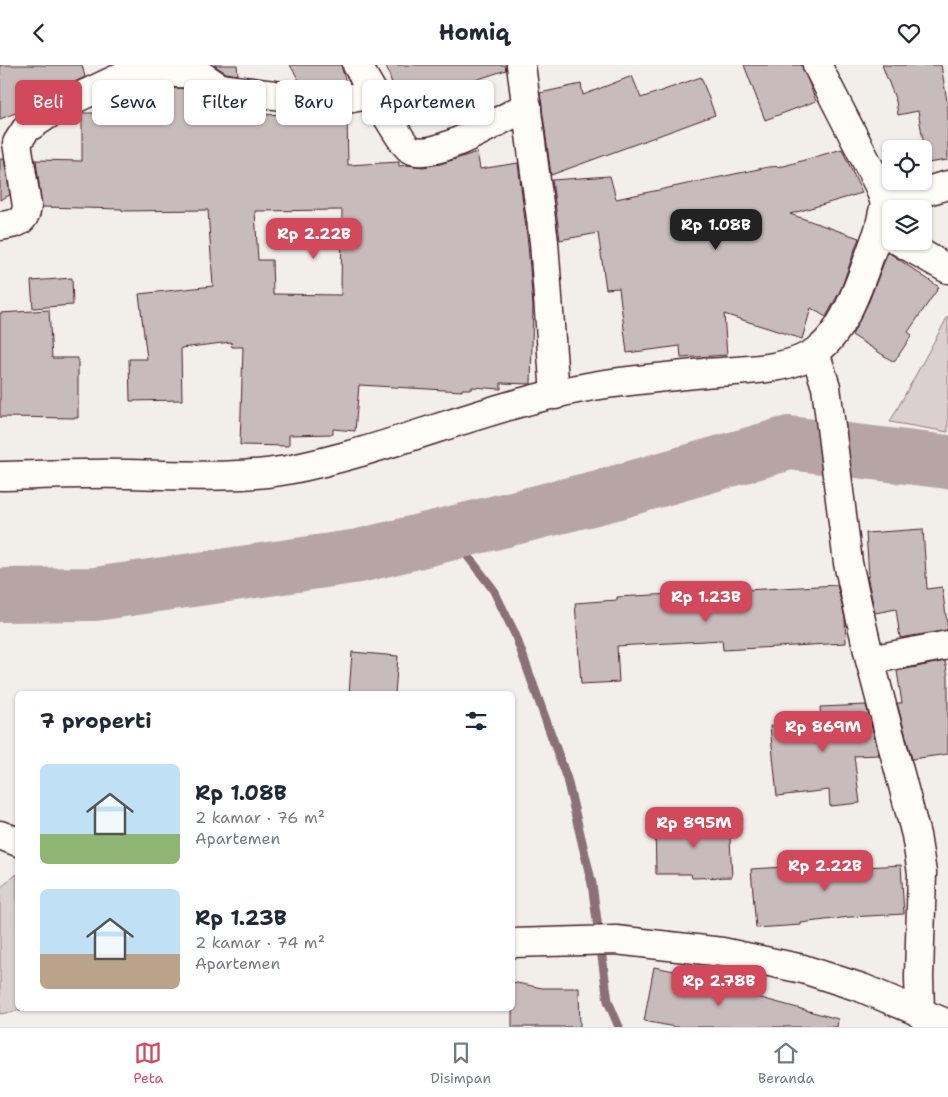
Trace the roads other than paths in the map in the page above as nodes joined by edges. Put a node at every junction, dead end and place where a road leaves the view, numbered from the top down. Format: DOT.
graph roads {
  1 [pos="356,65"];
  2 [pos="521,65"];
  3 [pos="817,65"];
  4 [pos="365,80"];
  5 [pos="362,96"];
  6 [pos="527,106"];
  7 [pos="494,123"];
  8 [pos="394,125"];
  9 [pos="489,125"];
  10 [pos="948,185"];
  11 [pos="884,200"];
  12 [pos="896,200"];
  13 [pos="0,226"];
  14 [pos="882,250"];
  15 [pos="915,250"];
  16 [pos="948,269"];
  17 [pos="815,352"];
  18 [pos="555,395"];
  19 [pos="0,476"];
  20 [pos="948,645"];
  21 [pos="870,660"];
  22 [pos="0,835"];
  23 [pos="15,841"];
  24 [pos="515,943"];
  25 [pos="920,1014"];
  26 [pos="948,1024"];
  1 -- 4 [label="street"];
  2 -- 6 [label="street"];
  3 -- 11 [label="street"];
  5 -- 13 [label="street"];
  6 -- 7 [label="street"];
  6 -- 18 [label="street"];
  8 -- 9 [label="street"];
  10 -- 12 [label="street"];
  14 -- 17 [label="street"];
  15 -- 16 [label="street"];
  17 -- 18 [label="street"];
  17 -- 21 [label="street"];
  18 -- 19 [label="street"];
  20 -- 21 [label="street"];
  21 -- 25 [label="street"];
  22 -- 23 [label="street"];
  24 -- 25 [label="street"];
  25 -- 26 [label="street"];
}
